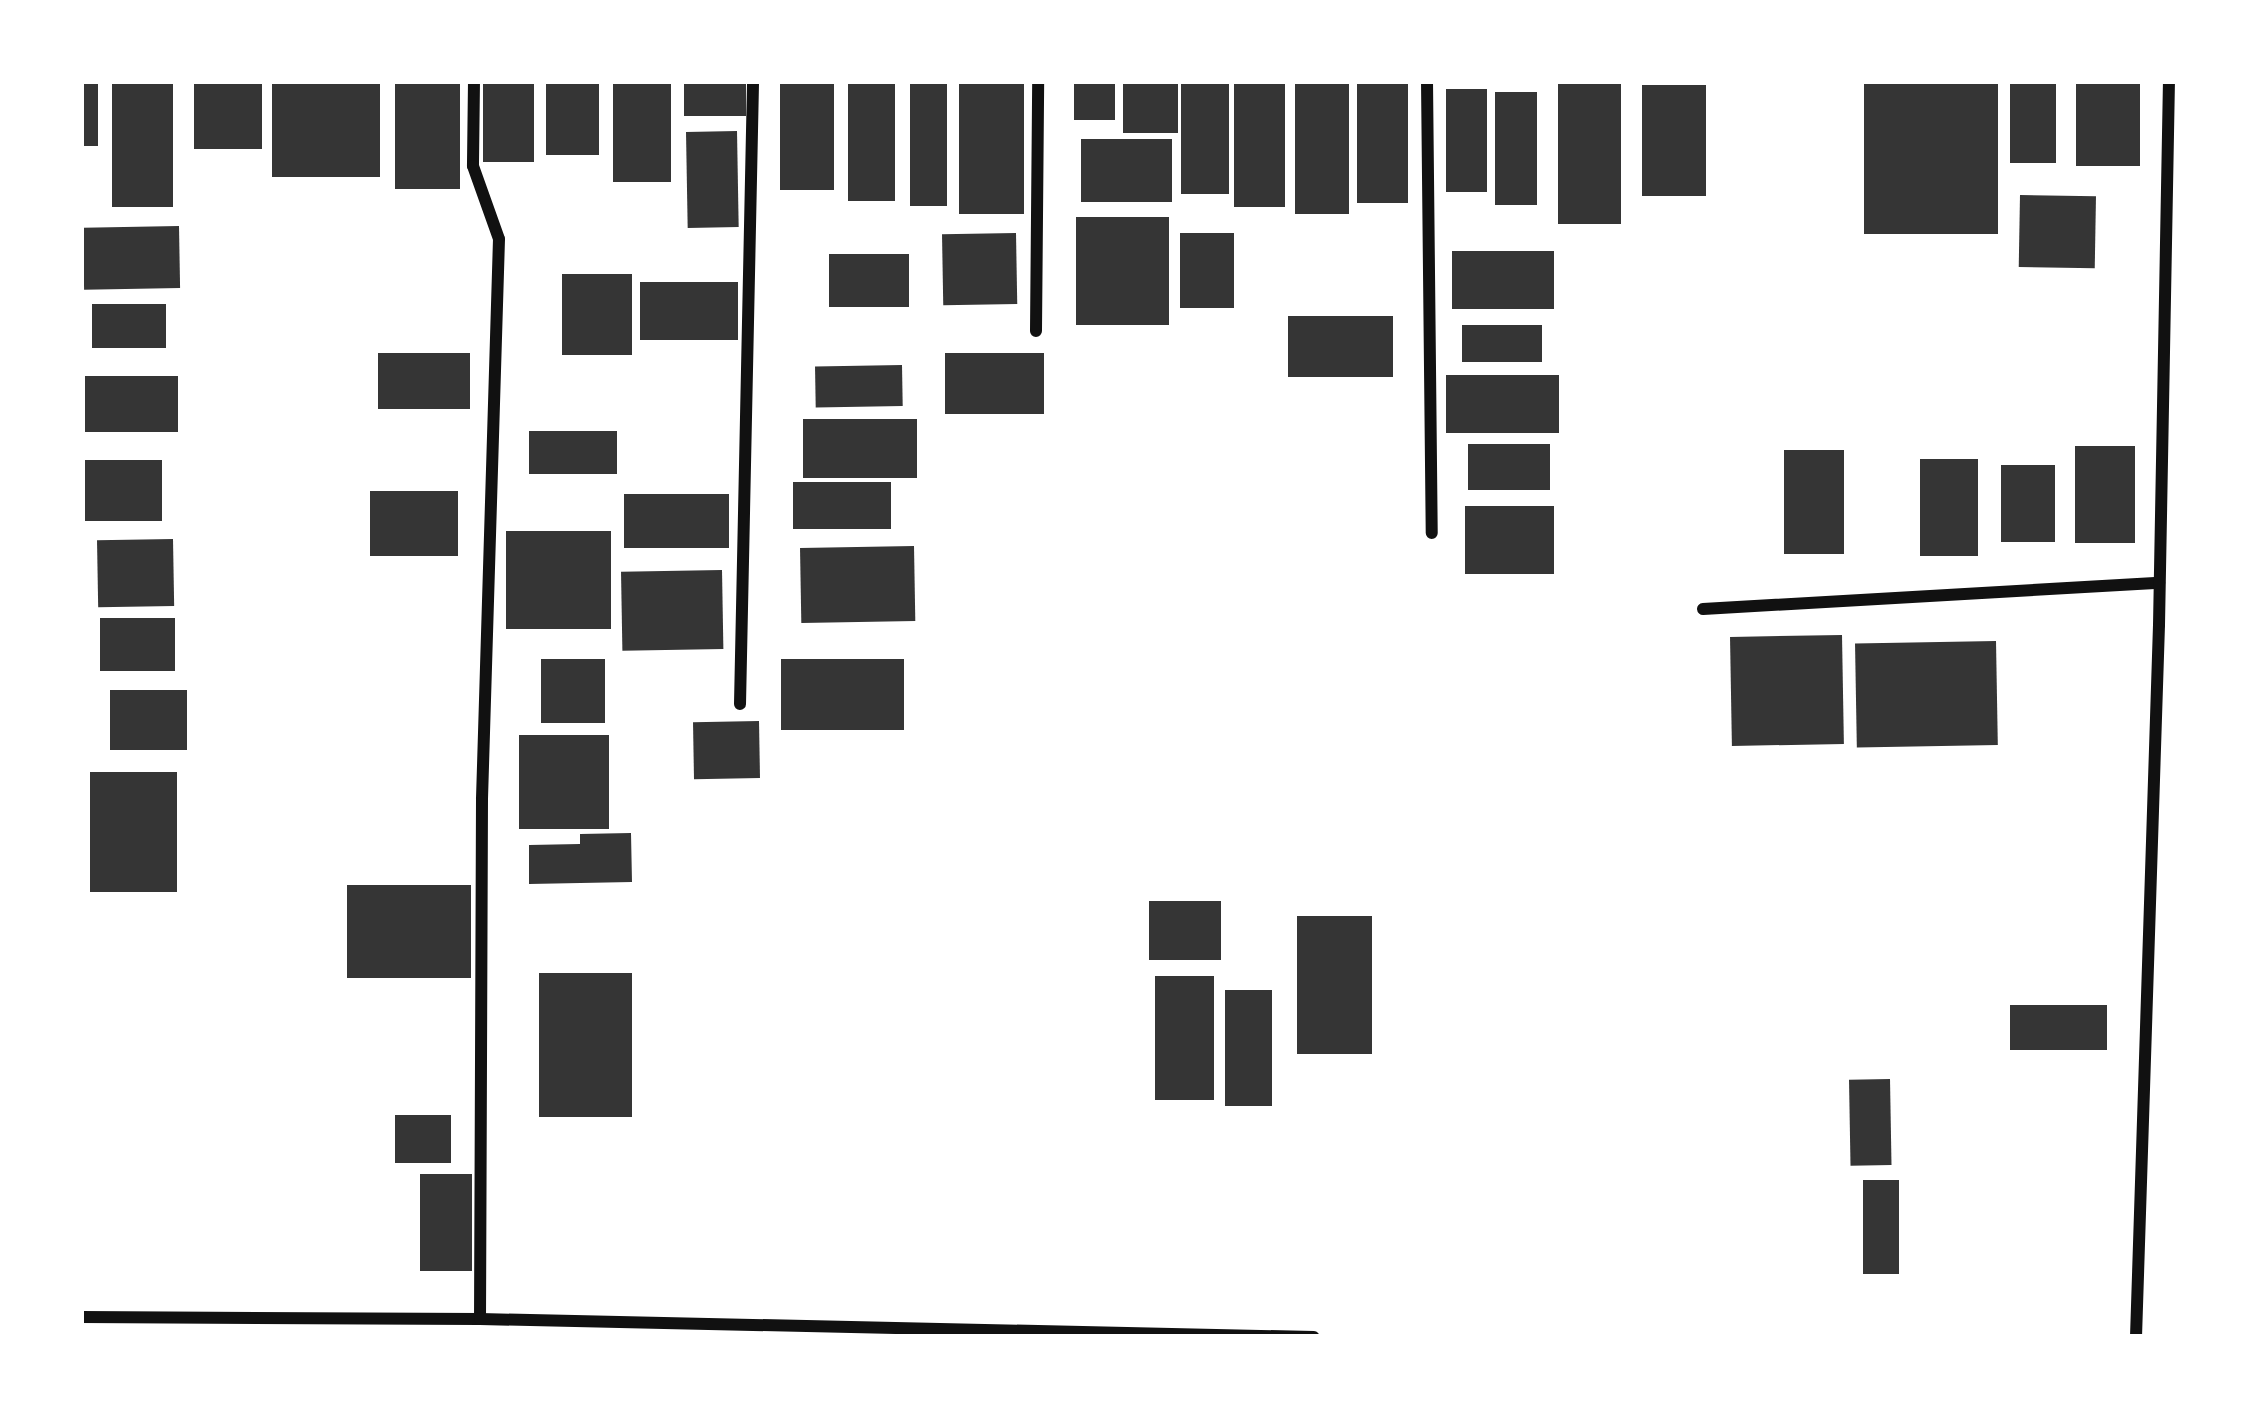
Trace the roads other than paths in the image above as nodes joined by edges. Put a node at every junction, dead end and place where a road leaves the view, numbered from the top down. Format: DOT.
graph roads {
  1 [pos="475,81"];
  2 [pos="753,81"];
  3 [pos="1038,81"];
  4 [pos="1427,81"];
  5 [pos="2169,81"];
  6 [pos="1036,331"];
  7 [pos="1432,533"];
  8 [pos="2159,583"];
  9 [pos="1703,609"];
  10 [pos="740,704"];
  11 [pos="81,1317"];
  12 [pos="480,1319"];
  13 [pos="1313,1337"];
  14 [pos="2136,1337"];
  1 -- 12 [label="street"];
  2 -- 10 [label="street"];
  3 -- 6 [label="street"];
  4 -- 7 [label="street"];
  5 -- 8 [label="street"];
  8 -- 9 [label="street"];
  8 -- 14 [label="street"];
  11 -- 12 [label="street"];
  12 -- 13 [label="street"];
}
